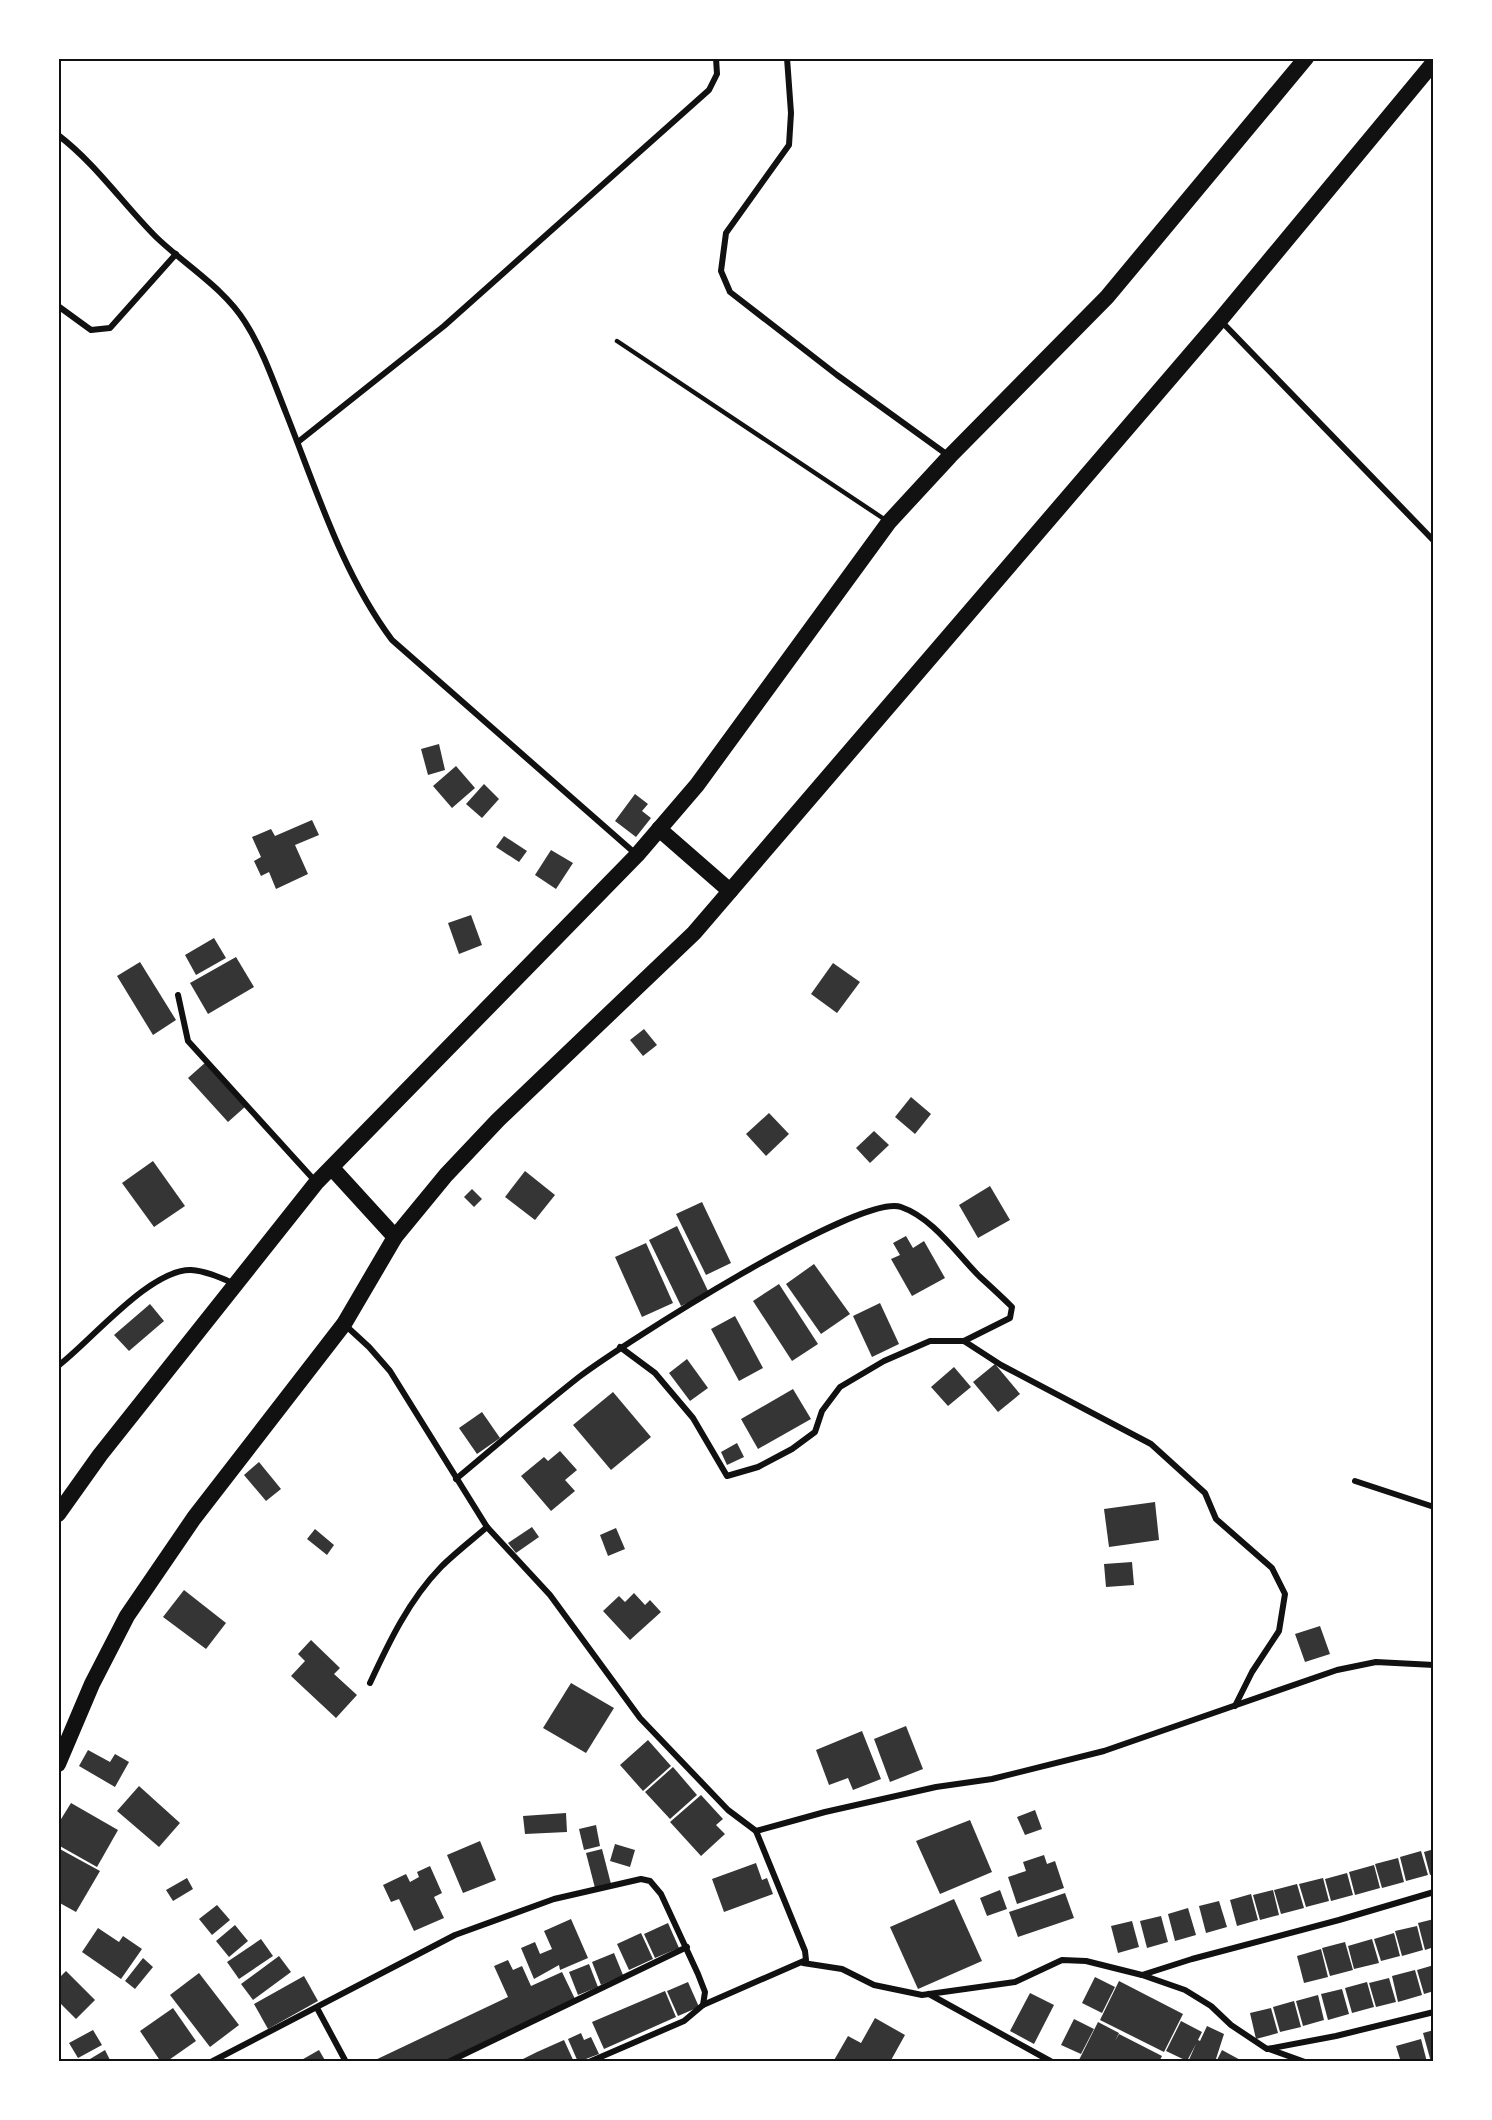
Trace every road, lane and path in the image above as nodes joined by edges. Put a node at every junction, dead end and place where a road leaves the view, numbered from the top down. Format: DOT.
graph roads {
  1 [pos="716,58"];
  2 [pos="787,58"];
  3 [pos="1306,58"];
  4 [pos="1434,62"];
  5 [pos="58,135"];
  6 [pos="176,254"];
  7 [pos="58,306"];
  8 [pos="1220,320"];
  9 [pos="617,341"];
  10 [pos="298,442"];
  11 [pos="950,456"];
  12 [pos="889,522"];
  13 [pos="1434,541"];
  14 [pos="660,829"];
  15 [pos="637,855"];
  16 [pos="730,891"];
  17 [pos="178,995"];
  18 [pos="332,1168"];
  19 [pos="316,1183"];
  20 [pos="395,1237"];
  21 [pos="237,1285"];
  22 [pos="344,1324"];
  23 [pos="964,1341"];
  24 [pos="620,1347"];
  25 [pos="58,1366"];
  26 [pos="456,1479"];
  27 [pos="1355,1481"];
  28 [pos="1434,1507"];
  29 [pos="58,1514"];
  30 [pos="487,1527"];
  31 [pos="1434,1665"];
  32 [pos="370,1683"];
  33 [pos="1235,1706"];
  34 [pos="58,1764"];
  35 [pos="756,1831"];
  36 [pos="1434,1892"];
  37 [pos="687,1947"];
  38 [pos="803,1963"];
  39 [pos="1142,1975"];
  40 [pos="929,1994"];
  41 [pos="704,2005"];
  42 [pos="317,2008"];
  43 [pos="1434,2012"];
  44 [pos="1267,2049"];
  45 [pos="211,2061"];
  46 [pos="346,2061"];
  47 [pos="448,2061"];
  48 [pos="589,2061"];
  49 [pos="1052,2061"];
  50 [pos="1305,2061"];
  1 -- 10 [label="street"];
  2 -- 11 [label="street"];
  3 -- 11 [label="highway"];
  4 -- 8 [label="highway"];
  5 -- 6 [label="street"];
  6 -- 7 [label="street"];
  6 -- 10 [label="street"];
  8 -- 13 [label="street"];
  8 -- 16 [label="highway"];
  9 -- 12 [label="lane"];
  10 -- 15 [label="street"];
  11 -- 12 [label="highway"];
  12 -- 14 [label="highway"];
  14 -- 15 [label="highway"];
  14 -- 16 [label="highway"];
  15 -- 18 [label="highway"];
  16 -- 20 [label="highway"];
  17 -- 19 [label="street"];
  18 -- 19 [label="highway"];
  18 -- 20 [label="highway"];
  19 -- 21 [label="highway"];
  20 -- 22 [label="highway"];
  21 -- 25 [label="street"];
  21 -- 29 [label="highway"];
  22 -- 26 [label="street"];
  22 -- 34 [label="highway"];
  23 -- 24 [label="street"];
  23 -- 24 [label="street"];
  23 -- 33 [label="street"];
  24 -- 26 [label="street"];
  26 -- 30 [label="street"];
  27 -- 28 [label="street"];
  30 -- 32 [label="street"];
  30 -- 35 [label="street"];
  31 -- 33 [label="street"];
  33 -- 35 [label="street"];
  35 -- 38 [label="street"];
  36 -- 39 [label="street"];
  37 -- 41 [label="street"];
  37 -- 42 [label="street"];
  37 -- 47 [label="street"];
  38 -- 40 [label="street"];
  38 -- 41 [label="street"];
  39 -- 40 [label="street"];
  39 -- 44 [label="street"];
  40 -- 49 [label="street"];
  41 -- 48 [label="street"];
  42 -- 45 [label="street"];
  42 -- 46 [label="street"];
  43 -- 44 [label="street"];
  44 -- 50 [label="street"];
}
